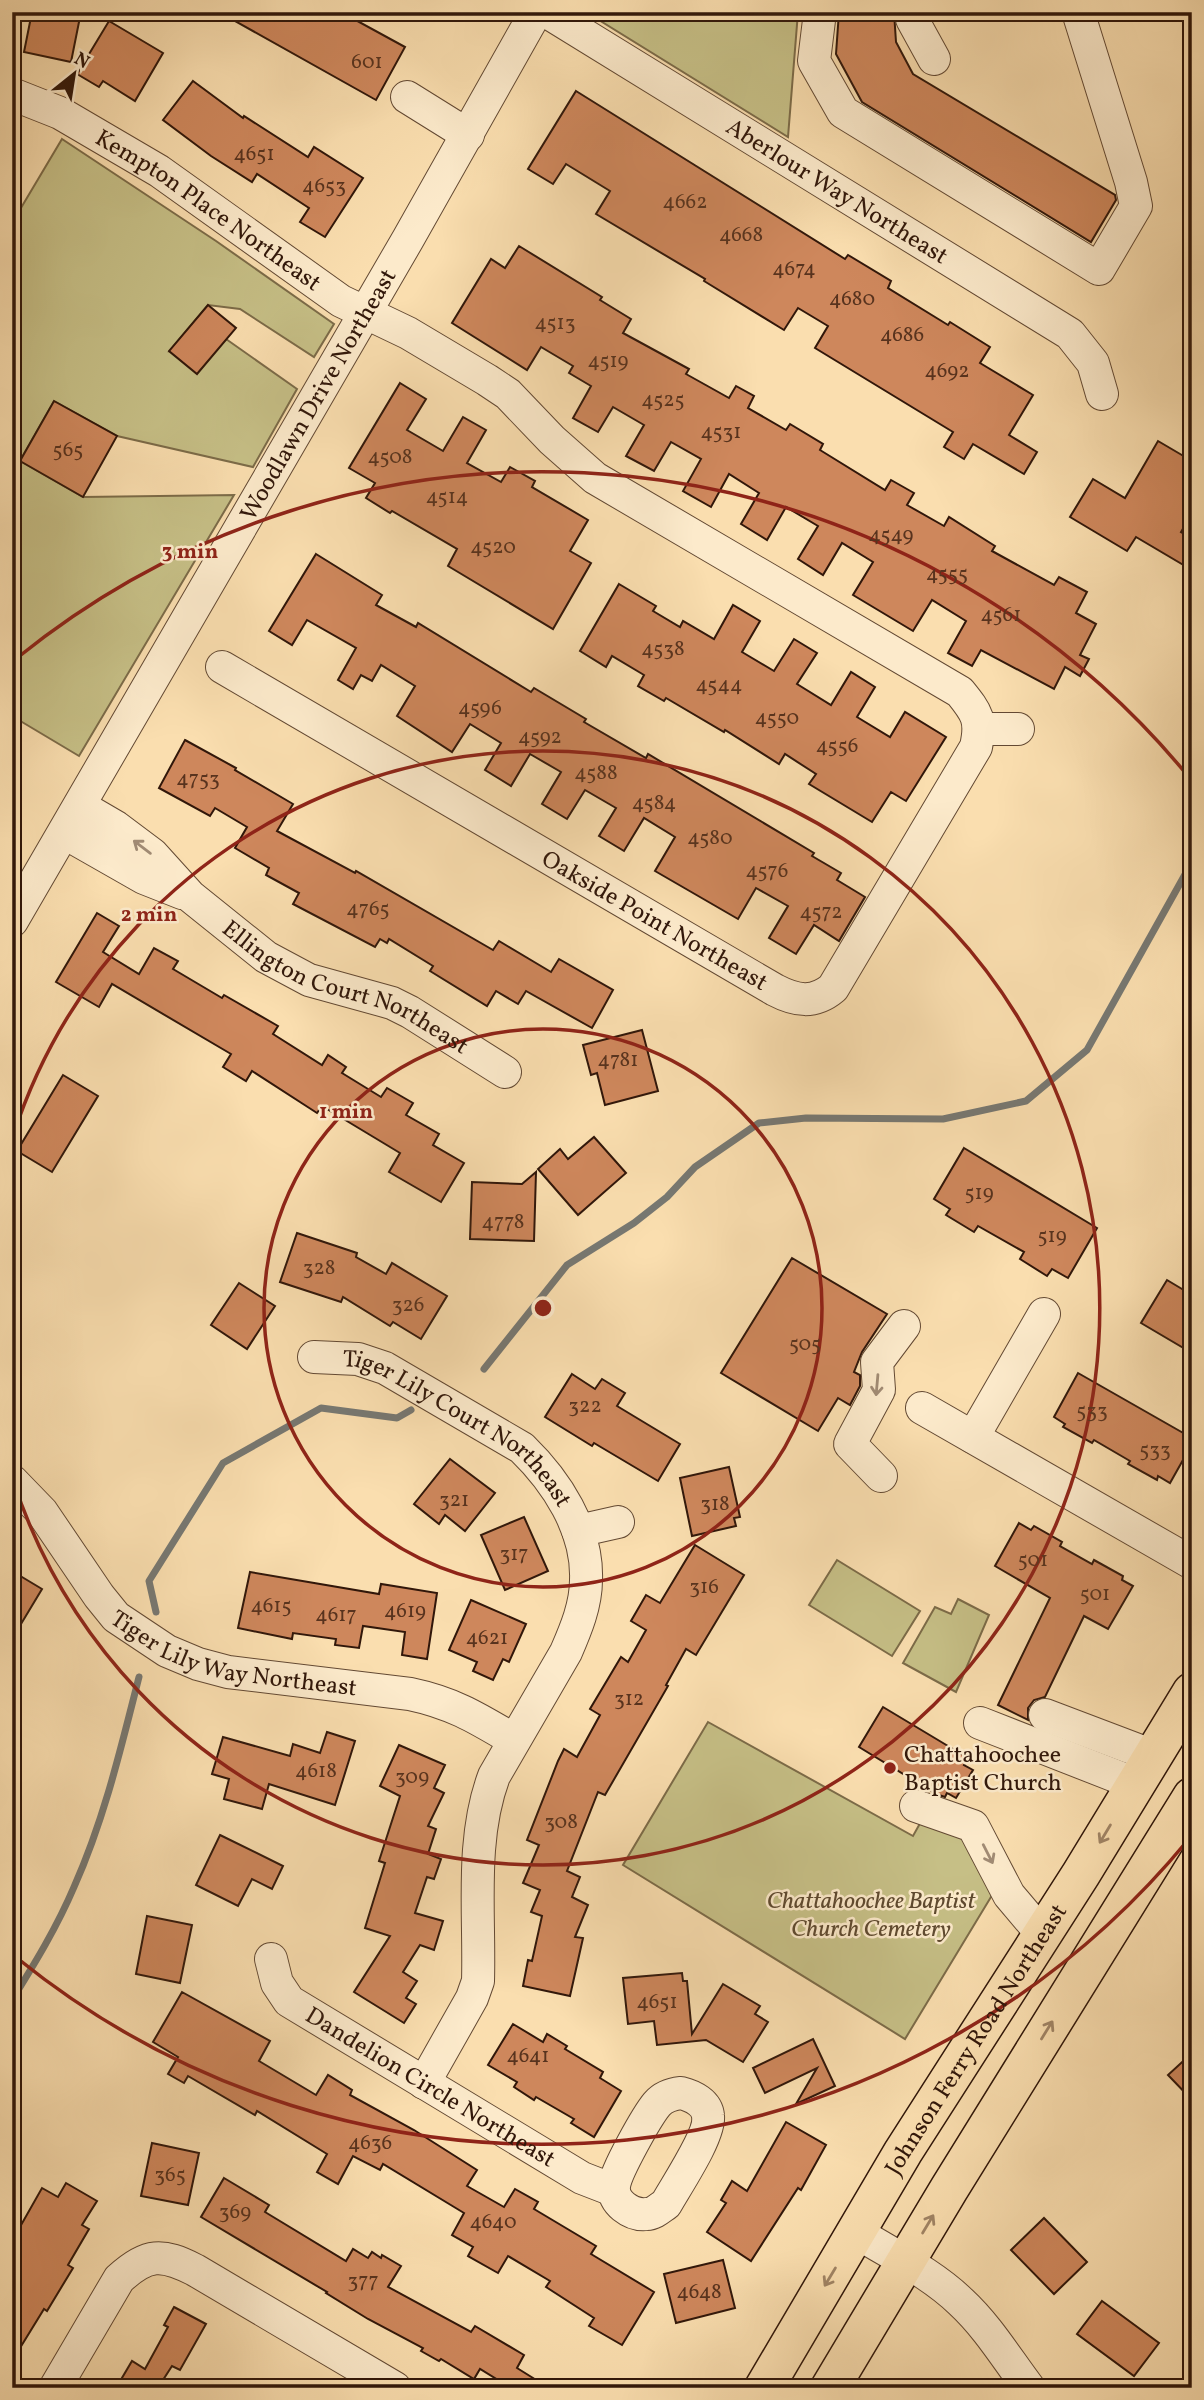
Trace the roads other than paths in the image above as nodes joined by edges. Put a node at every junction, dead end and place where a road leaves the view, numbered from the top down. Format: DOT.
graph roads {
  1 [pos="536,12"];
  2 [pos="547,12"];
  3 [pos="820,12"];
  4 [pos="913,12"];
  5 [pos="1078,12"];
  6 [pos="934,60"];
  7 [pos="12,94"];
  8 [pos="407,97"];
  9 [pos="468,135"];
  10 [pos="365,313"];
  11 [pos="1102,394"];
  12 [pos="222,667"];
  13 [pos="980,729"];
  14 [pos="1018,729"];
  15 [pos="80,806"];
  16 [pos="65,833"];
  17 [pos="190,896"];
  18 [pos="12,921"];
  19 [pos="505,1072"];
  20 [pos="1044,1314"];
  21 [pos="904,1326"];
  22 [pos="314,1357"];
  23 [pos="922,1408"];
  24 [pos="973,1437"];
  25 [pos="881,1476"];
  26 [pos="12,1480"];
  27 [pos="618,1522"];
  28 [pos="578,1531"];
  29 [pos="1192,1563"];
  30 [pos="1192,1692"];
  31 [pos="1045,1715"];
  32 [pos="980,1723"];
  33 [pos="514,1740"];
  34 [pos="1144,1771"];
  35 [pos="1192,1797"];
  36 [pos="916,1806"];
  37 [pos="1042,1934"];
  38 [pos="271,1959"];
  39 [pos="424,2083"];
  40 [pos="614,2190"];
  41 [pos="856,2232"];
  42 [pos="905,2262"];
  43 [pos="55,2388"];
  44 [pos="395,2388"];
  45 [pos="764,2388"];
  46 [pos="830,2388"];
  47 [pos="1029,2388"];
  1 -- 9 [label="street, Woodlawn Drive Northeast"];
  2 -- 11 [label="street, Aberlour Way Northeast"];
  3 -- 5 [label="street"];
  4 -- 6 [label="street"];
  7 -- 10 [label="street, Kempton Place Northeast"];
  8 -- 9 [label="street"];
  9 -- 10 [label="street, Woodlawn Drive Northeast"];
  10 -- 13 [label="street"];
  10 -- 15 [label="street, Woodlawn Drive Northeast"];
  12 -- 13 [label="street, Oakside Point Northeast"];
  13 -- 14 [label="street"];
  15 -- 16 [label="street, Woodlawn Drive Northeast"];
  17 -- 15 [label="street, Ellington Court Northeast, one-way"];
  16 -- 17 [label="street, Ellington Court Northeast"];
  16 -- 18 [label="street, Woodlawn Drive Northeast"];
  17 -- 19 [label="street, Ellington Court Northeast"];
  20 -- 24 [label="street"];
  21 -- 25 [label="street, one-way"];
  22 -- 28 [label="street, Tiger Lily Court Northeast"];
  23 -- 24 [label="street"];
  24 -- 29 [label="street"];
  26 -- 33 [label="street, Tiger Lily Way Northeast"];
  27 -- 28 [label="street, Tiger Lily Court Northeast"];
  28 -- 33 [label="street, Tiger Lily Court Northeast"];
  30 -- 34 [label="main road, Johnson Ferry Road Northeast"];
  31 -- 34 [label="street"];
  32 -- 34 [label="street"];
  33 -- 39 [label="street, Tiger Lily Court Northeast"];
  34 -- 37 [label="main road, Johnson Ferry Road Northeast, one-way"];
  42 -- 35 [label="main road, one-way"];
  36 -- 37 [label="street, one-way"];
  37 -- 41 [label="main road, Johnson Ferry Road Northeast"];
  38 -- 39 [label="street, Dandelion Circle Northeast"];
  39 -- 40 [label="street, Dandelion Circle Northeast"];
  41 -- 42 [label="street"];
  41 -- 45 [label="main road, Johnson Ferry Road Northeast, one-way"];
  42 -- 46 [label="main road"];
  42 -- 47 [label="street"];
  43 -- 44 [label="street"];
}
